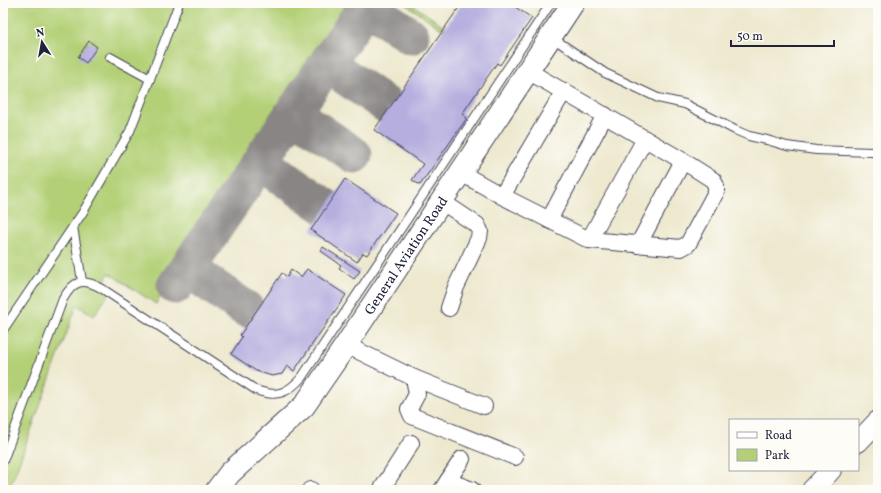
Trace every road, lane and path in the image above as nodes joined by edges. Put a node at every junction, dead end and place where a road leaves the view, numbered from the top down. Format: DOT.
graph roads {
  1 [pos="179,3"];
  2 [pos="551,3"];
  3 [pos="573,3"];
  4 [pos="550,37"];
  5 [pos="110,57"];
  6 [pos="528,71"];
  7 [pos="150,79"];
  8 [pos="564,91"];
  9 [pos="605,115"];
  10 [pos="645,139"];
  11 [pos="872,152"];
  12 [pos="683,161"];
  13 [pos="461,173"];
  14 [pos="502,196"];
  15 [pos="441,201"];
  16 [pos="549,220"];
  17 [pos="73,227"];
  18 [pos="589,240"];
  19 [pos="638,245"];
  20 [pos="82,281"];
  21 [pos="449,308"];
  22 [pos="3,330"];
  23 [pos="346,345"];
  24 [pos="414,378"];
  25 [pos="484,406"];
  26 [pos="878,421"];
  27 [pos="859,441"];
  28 [pos="410,443"];
  29 [pos="515,457"];
  30 [pos="462,459"];
  31 [pos="3,461"];
  32 [pos="830,471"];
  33 [pos="445,486"];
  34 [pos="217,490"];
  35 [pos="381,490"];
  36 [pos="472,490"];
  37 [pos="812,490"];
  1 -- 7 [label="lane"];
  2 -- 20 [label="lane"];
  3 -- 4 [label="main road, General Aviation Road"];
  4 -- 6 [label="main road, General Aviation Road"];
  4 -- 11 [label="lane"];
  5 -- 7 [label="lane"];
  6 -- 8 [label="street"];
  6 -- 13 [label="main road, General Aviation Road"];
  7 -- 17 [label="lane"];
  8 -- 9 [label="street"];
  8 -- 14 [label="street"];
  9 -- 10 [label="street"];
  9 -- 16 [label="street"];
  10 -- 12 [label="street"];
  10 -- 18 [label="street"];
  12 -- 19 [label="street"];
  12 -- 19 [label="street"];
  13 -- 14 [label="street"];
  13 -- 15 [label="main road, General Aviation Road"];
  14 -- 16 [label="street"];
  15 -- 21 [label="street"];
  15 -- 23 [label="main road, General Aviation Road"];
  16 -- 18 [label="street"];
  17 -- 20 [label="lane"];
  17 -- 22 [label="lane"];
  18 -- 19 [label="street"];
  20 -- 31 [label="lane"];
  23 -- 24 [label="street"];
  23 -- 34 [label="main road, General Aviation Road"];
  24 -- 25 [label="street"];
  24 -- 29 [label="street"];
  26 -- 27 [label="street"];
  28 -- 35 [label="street"];
  30 -- 33 [label="street"];
  32 -- 37 [label="street"];
  33 -- 36 [label="street"];
}
